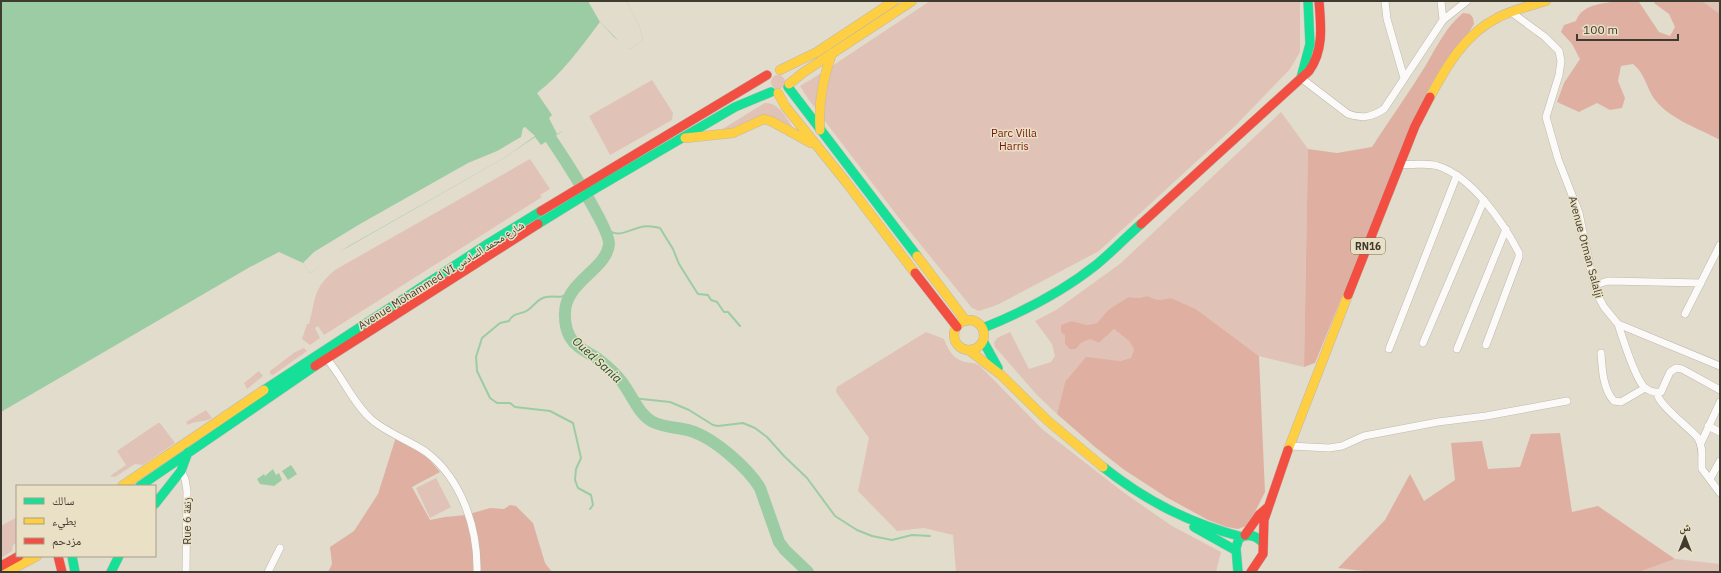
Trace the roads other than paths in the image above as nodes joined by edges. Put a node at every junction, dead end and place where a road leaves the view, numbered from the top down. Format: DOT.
graph roads {
  1 [pos="894,1"];
  2 [pos="912,1"];
  3 [pos="1308,1"];
  4 [pos="1319,1"];
  5 [pos="1385,1"];
  6 [pos="1441,1"];
  7 [pos="1468,1"];
  8 [pos="1546,1"];
  9 [pos="1510,12"];
  10 [pos="1443,20"];
  11 [pos="832,53"];
  12 [pos="780,70"];
  13 [pos="767,76"];
  14 [pos="1301,78"];
  15 [pos="1404,78"];
  16 [pos="789,86"];
  17 [pos="775,93"];
  18 [pos="820,130"];
  19 [pos="679,139"];
  20 [pos="816,146"];
  21 [pos="1401,164"];
  22 [pos="1457,175"];
  23 [pos="595,183"];
  24 [pos="570,200"];
  25 [pos="1484,200"];
  26 [pos="1506,229"];
  27 [pos="1720,245"];
  28 [pos="1701,283"];
  29 [pos="1594,285"];
  30 [pos="1685,314"];
  31 [pos="966,321"];
  32 [pos="1618,324"];
  33 [pos="957,327"];
  34 [pos="983,328"];
  35 [pos="983,341"];
  36 [pos="1423,343"];
  37 [pos="1486,345"];
  38 [pos="1389,349"];
  39 [pos="1457,349"];
  40 [pos="970,350"];
  41 [pos="1601,353"];
  42 [pos="326,358"];
  43 [pos="1720,366"];
  44 [pos="1001,373"];
  45 [pos="1645,388"];
  46 [pos="1720,390"];
  47 [pos="1657,393"];
  48 [pos="1567,401"];
  49 [pos="1720,402"];
  50 [pos="1708,426"];
  51 [pos="1720,432"];
  52 [pos="1701,444"];
  53 [pos="1290,446"];
  54 [pos="188,452"];
  55 [pos="1720,461"];
  56 [pos="181,471"];
  57 [pos="1710,479"];
  58 [pos="123,485"];
  59 [pos="141,485"];
  60 [pos="1720,493"];
  61 [pos="156,503"];
  62 [pos="1267,508"];
  63 [pos="1183,518"];
  64 [pos="1243,536"];
  65 [pos="1263,543"];
  66 [pos="280,548"];
  67 [pos="1235,553"];
  68 [pos="17,557"];
  69 [pos="36,557"];
  70 [pos="58,557"];
  71 [pos="72,557"];
  72 [pos="119,557"];
  73 [pos="1259,560"];
  74 [pos="1,566"];
  75 [pos="7,572"];
  76 [pos="62,572"];
  77 [pos="75,572"];
  78 [pos="111,572"];
  79 [pos="186,572"];
  80 [pos="268,572"];
  81 [pos="476,572"];
  82 [pos="1238,572"];
  83 [pos="1251,572"];
  1 -- 12 [label="main road"];
  2 -- 11 [label="main road"];
  3 -- 14 [label="main road"];
  4 -- 14 [label="main road"];
  5 -- 15 [label="street"];
  6 -- 10 [label="street"];
  7 -- 10 [label="street"];
  8 -- 9 [label="main road, RN16"];
  9 -- 21 [label="main road, RN16"];
  9 -- 29 [label="street, Avenue Otman Salalji"];
  10 -- 15 [label="street"];
  11 -- 16 [label="main road"];
  11 -- 18 [label="main road"];
  12 -- 13 [label="main road"];
  12 -- 16 [label="main road"];
  13 -- 17 [label="main road"];
  13 -- 23 [label="main road, Avenue Mohammed VI شارع محمد السادس"];
  14 -- 15 [label="street"];
  14 -- 34 [label="main road"];
  16 -- 17 [label="main road"];
  16 -- 18 [label="main road"];
  17 -- 19 [label="main road, Avenue Mohammed VI شارع محمد السادس"];
  17 -- 20 [label="main road"];
  18 -- 31 [label="main road"];
  19 -- 20 [label="main road"];
  19 -- 23 [label="main road, Avenue Mohammed VI شارع محمد السادس"];
  20 -- 33 [label="main road"];
  21 -- 22 [label="street"];
  21 -- 53 [label="main road, RN16"];
  22 -- 25 [label="street"];
  22 -- 38 [label="street"];
  23 -- 24 [label="main road, Avenue Mohammed VI شارع محمد السادس"];
  24 -- 42 [label="main road, Avenue Mohammed VI شارع محمد السادس"];
  24 -- 58 [label="main road, Avenue Mohammed VI شارع محمد السادس"];
  25 -- 26 [label="street"];
  25 -- 36 [label="street"];
  26 -- 37 [label="street"];
  26 -- 39 [label="street"];
  27 -- 28 [label="street"];
  28 -- 29 [label="street"];
  28 -- 30 [label="street"];
  29 -- 32 [label="street, Avenue Otman Salalji"];
  31 -- 33 [label="main road"];
  31 -- 34 [label="main road"];
  32 -- 43 [label="street, Avenue Otman Salalji"];
  32 -- 45 [label="street"];
  33 -- 40 [label="main road"];
  34 -- 35 [label="main road"];
  35 -- 40 [label="main road"];
  35 -- 44 [label="main road"];
  40 -- 44 [label="main road"];
  41 -- 45 [label="street"];
  42 -- 54 [label="main road, Avenue Mohammed VI شارع محمد السادس"];
  42 -- 81 [label="street"];
  44 -- 63 [label="main road"];
  45 -- 47 [label="street"];
  46 -- 47 [label="street"];
  47 -- 52 [label="street"];
  48 -- 53 [label="street"];
  49 -- 50 [label="street"];
  50 -- 51 [label="street"];
  50 -- 52 [label="street"];
  52 -- 57 [label="street"];
  53 -- 62 [label="main road, RN16"];
  54 -- 56 [label="main road"];
  54 -- 59 [label="main road, Avenue Mohammed VI شارع محمد السادس"];
  55 -- 57 [label="street"];
  56 -- 61 [label="main road"];
  56 -- 79 [label="street, Rue 6 زنقة"];
  57 -- 60 [label="street"];
  62 -- 64 [label="main road, RN16"];
  62 -- 65 [label="main road, RN16"];
  63 -- 64 [label="main road"];
  63 -- 67 [label="main road"];
  64 -- 65 [label="main road"];
  64 -- 67 [label="main road"];
  65 -- 73 [label="main road"];
  66 -- 80 [label="street"];
  67 -- 73 [label="main road"];
  67 -- 82 [label="main road"];
  68 -- 74 [label="main road"];
  69 -- 75 [label="main road"];
  70 -- 76 [label="main road"];
  71 -- 77 [label="main road"];
  72 -- 78 [label="main road"];
  73 -- 83 [label="main road"];
}
